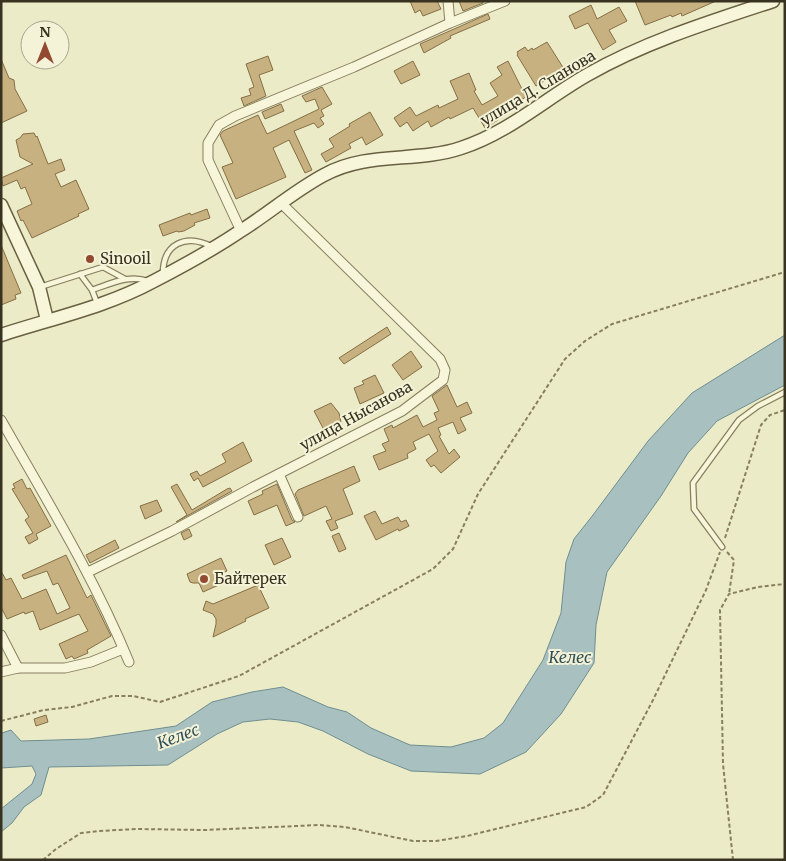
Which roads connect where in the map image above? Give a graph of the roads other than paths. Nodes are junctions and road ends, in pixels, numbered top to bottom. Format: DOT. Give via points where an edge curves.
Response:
graph roads {
  1 [pos="448,1"];
  2 [pos="505,1"];
  3 [pos="773,1"];
  4 [pos="756,4"];
  5 [pos="450,23"];
  6 [pos="280,202"];
  7 [pos="1,205"];
  8 [pos="241,231"];
  9 [pos="215,248"];
  10 [pos="80,274"];
  11 [pos="125,278"];
  12 [pos="157,280"];
  13 [pos="39,287"];
  14 [pos="92,290"];
  15 [pos="98,306"];
  16 [pos="47,320"];
  17 [pos="1,335"];
  18 [pos="785,392"];
  19 [pos="1,420"];
  20 [pos="279,474"];
  21 [pos="298,517"];
  22 [pos="722,547"];
  23 [pos="88,572"];
  24 [pos="1,635"];
  25 [pos="124,649"];
  26 [pos="128,662"];
  27 [pos="18,668"];
  28 [pos="1,672"];
  1 -- 5 [label="street"];
  2 -- 5 [label="street"];
  3 -- 4 [label="main road, улица Д. Спанова"];
  4 -- 6 [label="main road, улица Д. Спанова" via="623,57 587,75 493,135 461,148 425,157 374,159 348,164"];
  5 -- 8 [label="street" via="219,125 208,143 208,160"];
  6 -- 8 [label="main road, улица Д. Спанова"];
  6 -- 20 [label="street, улица Нысанова" via="440,359 445,375 439,384 402,411"];
  7 -- 13 [label="main road"];
  8 -- 9 [label="main road, улица Д. Спанова"];
  9 -- 12 [label="main road, улица Д. Спанова"];
  9 -- 12 [label="lane" via="200,241 178,244 165,255"];
  10 -- 11 [label="lane" via="103,267"];
  10 -- 13 [label="lane"];
  10 -- 14 [label="lane"];
  11 -- 12 [label="lane"];
  11 -- 14 [label="lane"];
  12 -- 15 [label="main road, улица Д. Спанова"];
  13 -- 16 [label="main road"];
  14 -- 15 [label="lane"];
  15 -- 16 [label="main road, улица Д. Спанова"];
  16 -- 17 [label="main road, улица Д. Спанова"];
  18 -- 22 [label="lane" via="740,420 693,483 694,509"];
  19 -- 23 [label="street"];
  20 -- 21 [label="street"];
  20 -- 23 [label="street, улица Нысанова"];
  23 -- 25 [label="street"];
  24 -- 27 [label="street"];
  25 -- 26 [label="street"];
  25 -- 27 [label="street" via="64,668"];
  27 -- 28 [label="street"];
}
